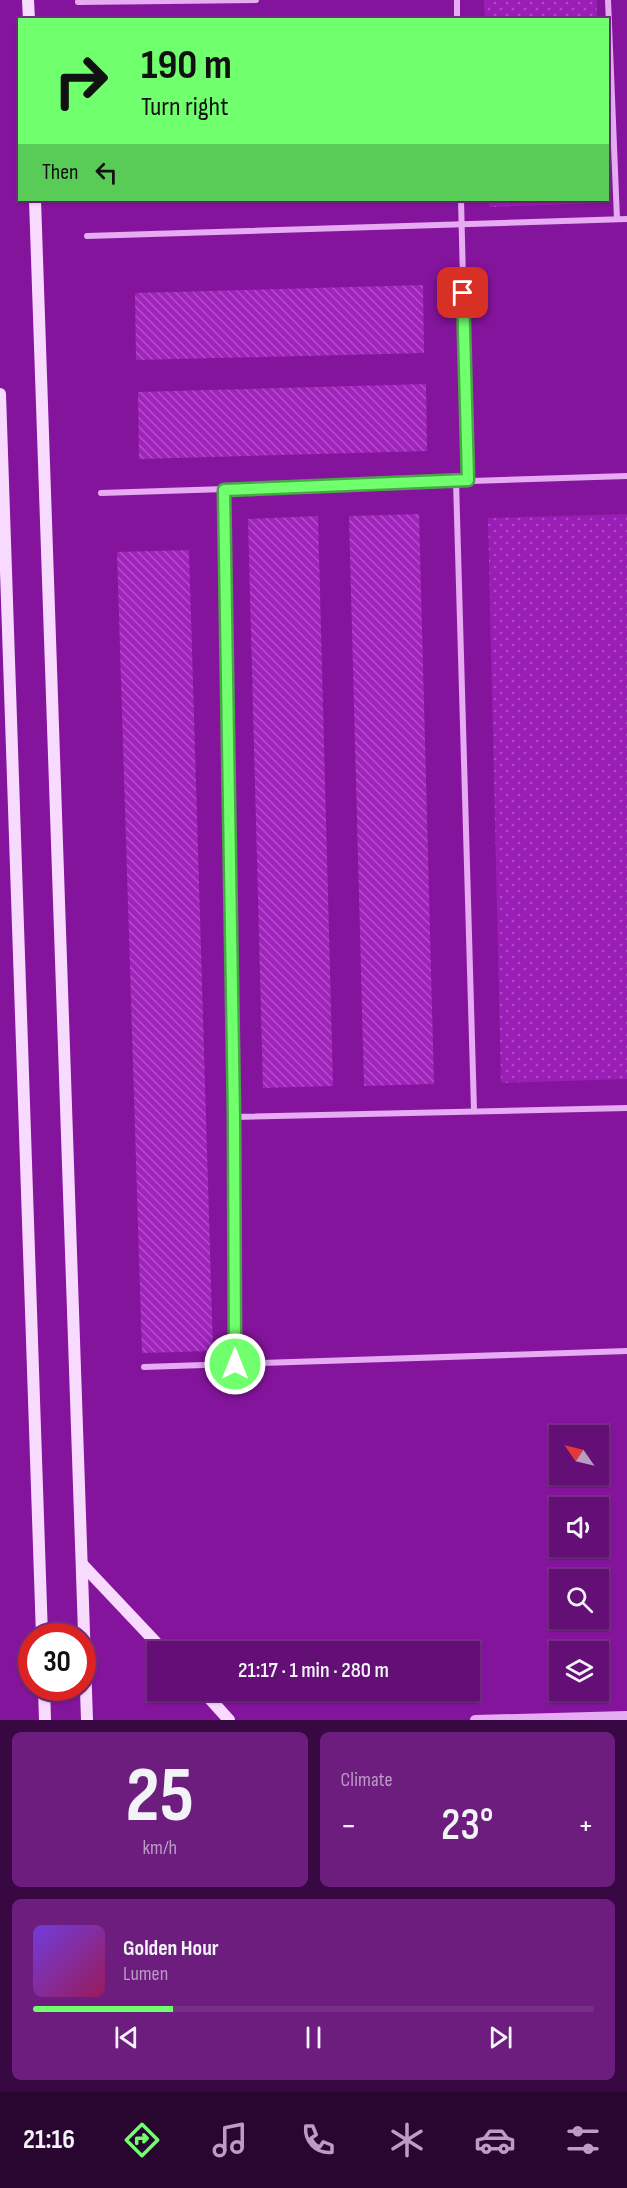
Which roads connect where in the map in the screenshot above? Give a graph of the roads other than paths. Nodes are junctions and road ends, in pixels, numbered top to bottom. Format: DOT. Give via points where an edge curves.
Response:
graph roads {
  1 [pos="28,0"];
  2 [pos="256,0"];
  3 [pos="457,0"];
  4 [pos="608,0"];
  5 [pos="201,1"];
  6 [pos="78,3"];
  7 [pos="29,18"];
  8 [pos="457,18"];
  9 [pos="609,18"];
  10 [pos="609,27"];
  11 [pos="35,201"];
  12 [pos="461,201"];
  13 [pos="616,219"];
  14 [pos="627,219"];
  15 [pos="461,223"];
  16 [pos="87,236"];
  17 [pos="0,394"];
  18 [pos="627,476"];
  19 [pos="468,480"];
  20 [pos="456,481"];
  21 [pos="224,490"];
  22 [pos="101,493"];
  23 [pos="627,1108"];
  24 [pos="474,1110"];
  25 [pos="234,1117"];
  26 [pos="627,1351"];
  27 [pos="235,1364"];
  28 [pos="144,1367"];
  29 [pos="82,1564"];
  30 [pos="42,1623"];
  31 [pos="155,1641"];
  32 [pos="44,1701"];
  33 [pos="212,1701"];
  34 [pos="627,1716"];
  35 [pos="45,1720"];
  36 [pos="87,1720"];
  37 [pos="230,1720"];
  38 [pos="475,1720"];
  1 -- 7 [label="main road"];
  2 -- 5 [label="street"];
  3 -- 8 [label="street"];
  4 -- 9 [label="street"];
  5 -- 6 [label="street"];
  10 -- 13 [label="street"];
  11 -- 29 [label="main road"];
  12 -- 15 [label="street"];
  13 -- 14 [label="street"];
  13 -- 15 [label="street"];
  15 -- 16 [label="street"];
  15 -- 19 [label="street"];
  17 -- 30 [label="main road"];
  18 -- 19 [label="street"];
  19 -- 20 [label="street"];
  20 -- 21 [label="street"];
  20 -- 24 [label="street"];
  21 -- 22 [label="street"];
  21 -- 25 [label="street"];
  23 -- 24 [label="street"];
  24 -- 25 [label="street"];
  25 -- 27 [label="street"];
  26 -- 27 [label="street"];
  27 -- 28 [label="street"];
  29 -- 31 [label="main road"];
  29 -- 36 [label="main road"];
  32 -- 35 [label="main road"];
  33 -- 37 [label="main road"];
  34 -- 38 [label="street"];
}
